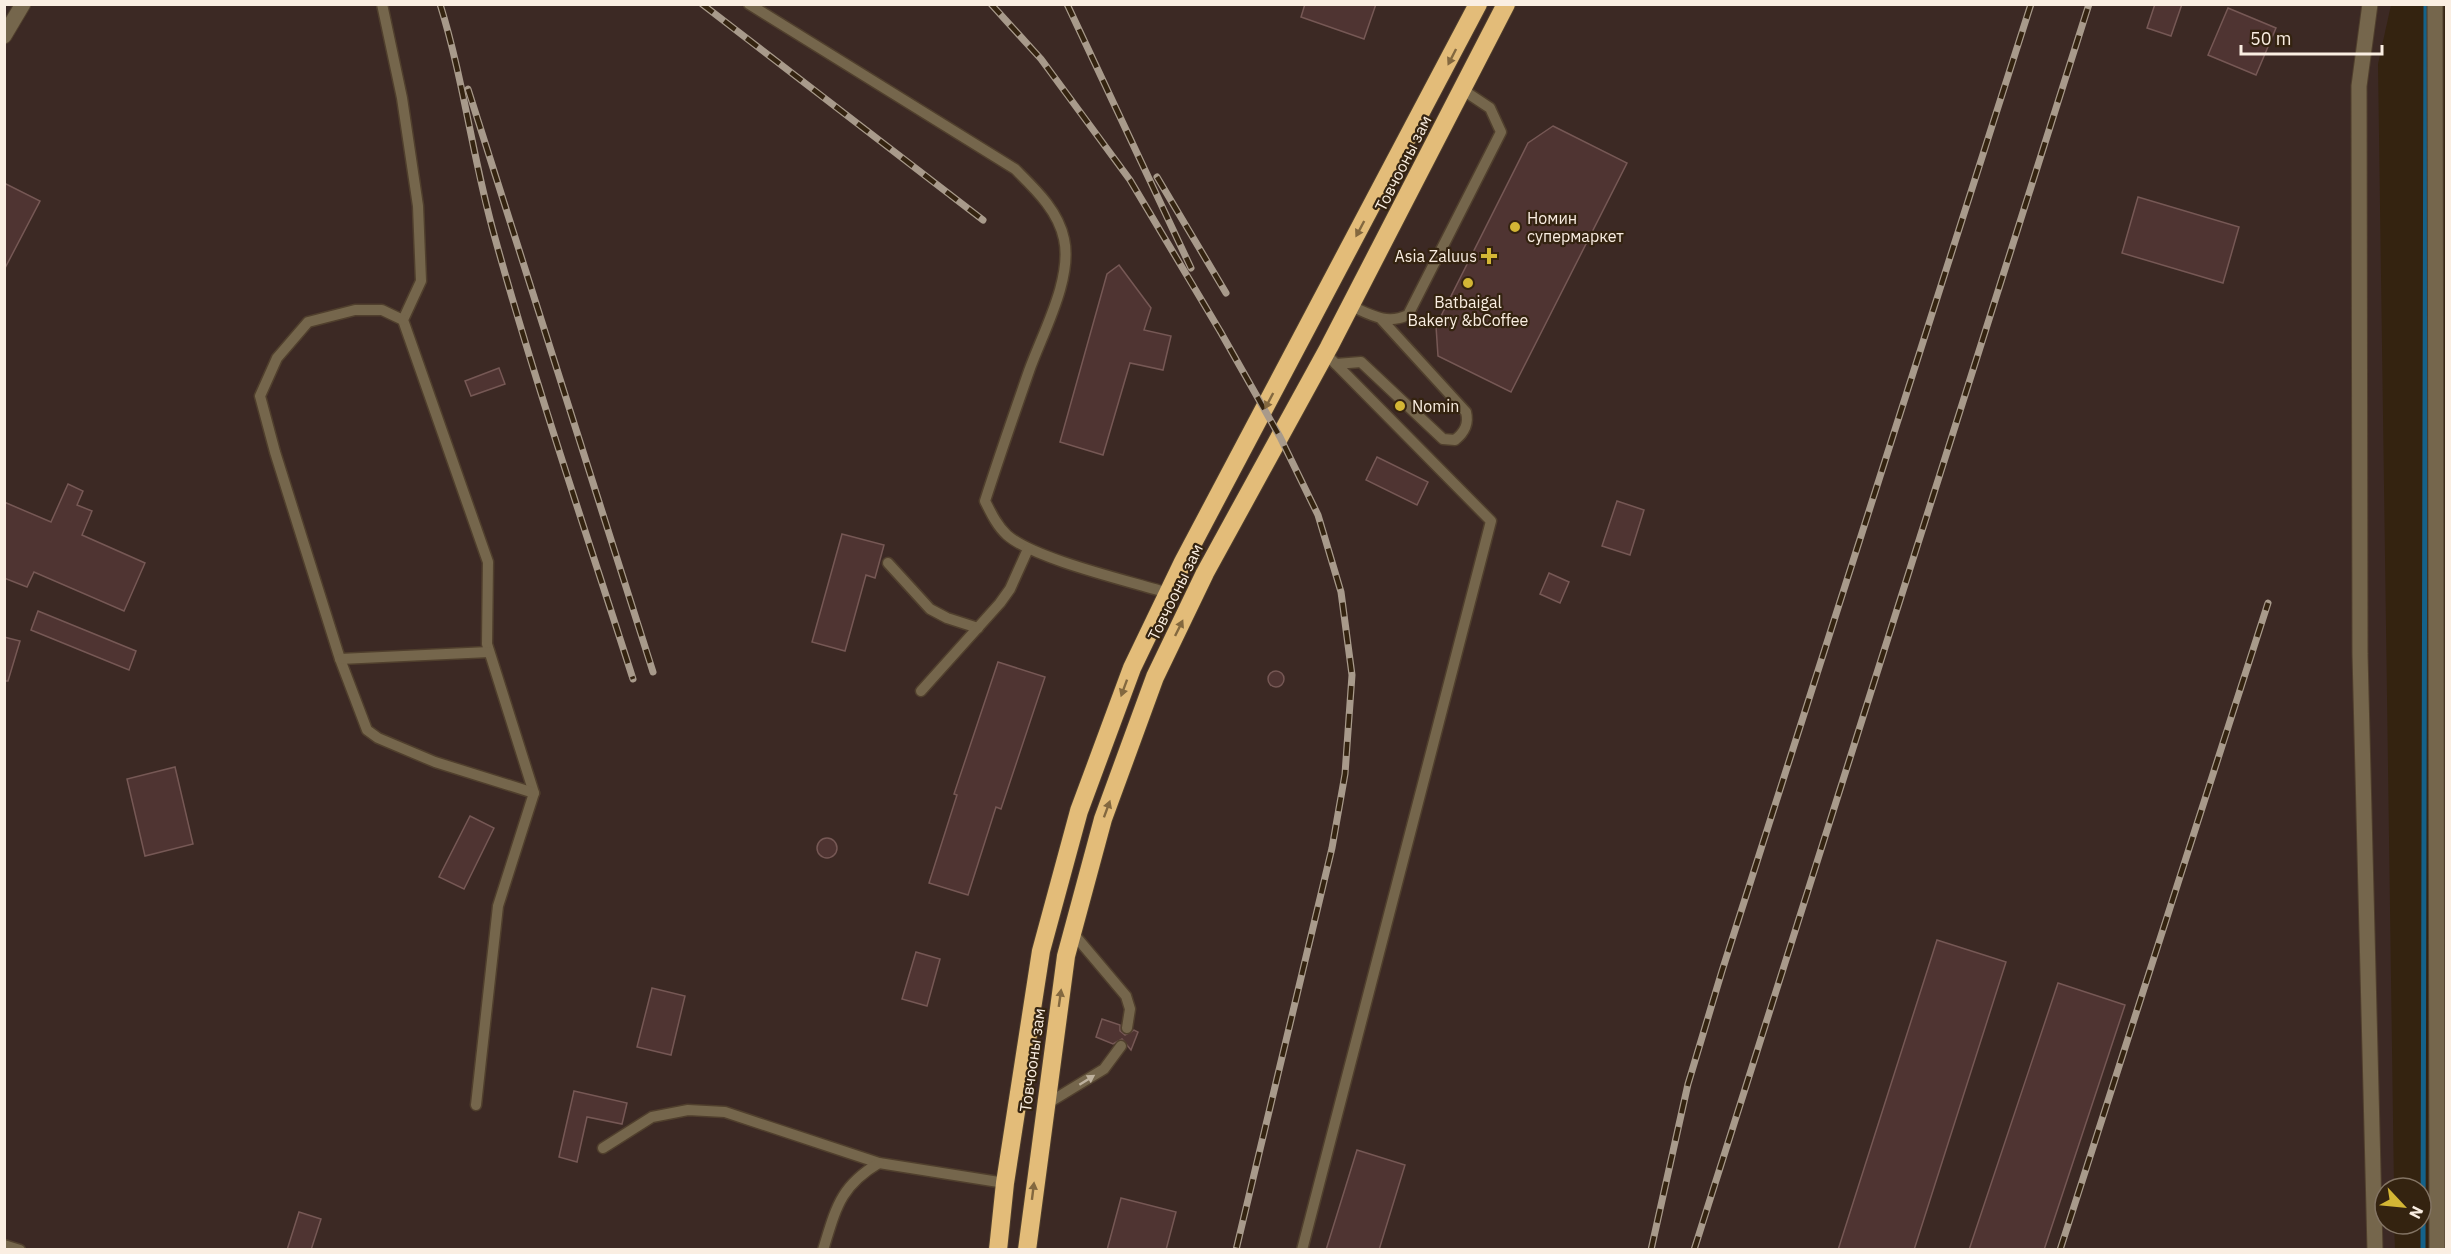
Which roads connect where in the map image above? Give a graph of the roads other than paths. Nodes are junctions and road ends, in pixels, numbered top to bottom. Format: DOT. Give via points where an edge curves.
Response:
graph roads {
  1 [pos="23,4"];
  2 [pos="382,4"];
  3 [pos="749,4"];
  4 [pos="1478,4"];
  5 [pos="1506,4"];
  6 [pos="2370,4"];
  7 [pos="2434,4"];
  8 [pos="4,36"];
  9 [pos="1463,90"];
  10 [pos="1351,306"];
  11 [pos="403,320"];
  12 [pos="1382,320"];
  13 [pos="1331,359"];
  14 [pos="1028,549"];
  15 [pos="888,563"];
  16 [pos="1168,593"];
  17 [pos="978,628"];
  18 [pos="489,652"];
  19 [pos="340,659"];
  20 [pos="921,692"];
  21 [pos="534,793"];
  22 [pos="1072,932"];
  23 [pos="1126,1028"];
  24 [pos="1121,1046"];
  25 [pos="476,1105"];
  26 [pos="1045,1105"];
  27 [pos="2442,1141"];
  28 [pos="603,1148"];
  29 [pos="879,1163"];
  30 [pos="1005,1183"];
  31 [pos="4,1245"];
  32 [pos="20,1250"];
  33 [pos="823,1250"];
  34 [pos="998,1250"];
  35 [pos="1027,1250"];
  36 [pos="1302,1250"];
  37 [pos="2375,1250"];
  38 [pos="2437,1250"];
  1 -- 8 [label="street"];
  2 -- 11 [label="lane" via="402,98 418,206 421,281"];
  3 -- 14 [label="lane" via="1015,169 1053,213 1064,239 1065,261 1057,300 985,501 1007,535"];
  4 -- 16 [label="highway, Товчооны зам, one-way"];
  5 -- 9 [label="highway, Товчооны зам"];
  6 -- 37 [label="street" via="2359,86 2360,654"];
  7 -- 27 [label="street"];
  9 -- 10 [label="highway, Товчооны зам"];
  9 -- 12 [label="lane" via="1490,108 1501,132 1408,315 1396,321"];
  10 -- 12 [label="lane"];
  10 -- 13 [label="highway, Товчооны зам"];
  11 -- 18 [label="lane" via="488,562"];
  11 -- 19 [label="lane" via="382,310 355,310 308,322 277,357 260,396"];
  12 -- 13 [label="lane" via="1466,412 1468,421 1455,440 1443,439 1361,362"];
  22 -- 13 [label="highway, Товчооны зам, one-way" via="1103,819 1155,677 1205,573"];
  13 -- 36 [label="lane" via="1491,521"];
  14 -- 16 [label="lane"];
  14 -- 17 [label="lane" via="1010,589"];
  15 -- 17 [label="lane" via="930,609"];
  16 -- 30 [label="highway, Товчооны зам, one-way" via="1132,668 1076,822 1041,951"];
  17 -- 20 [label="lane"];
  18 -- 19 [label="lane"];
  18 -- 21 [label="lane"];
  19 -- 21 [label="lane" via="361,720 378,738 435,762"];
  21 -- 25 [label="lane" via="498,906"];
  22 -- 23 [label="lane" via="1126,996 1130,1009"];
  26 -- 22 [label="highway, Товчооны зам, one-way"];
  26 -- 24 [label="lane, one-way" via="1104,1069"];
  35 -- 26 [label="highway, Товчооны зам, one-way"];
  27 -- 38 [label="street"];
  28 -- 29 [label="lane" via="652,1117 688,1110 725,1112"];
  29 -- 30 [label="lane"];
  29 -- 33 [label="lane" via="859,1175 845,1191"];
  30 -- 34 [label="highway, Товчооны зам"];
  31 -- 32 [label="lane"];
}
